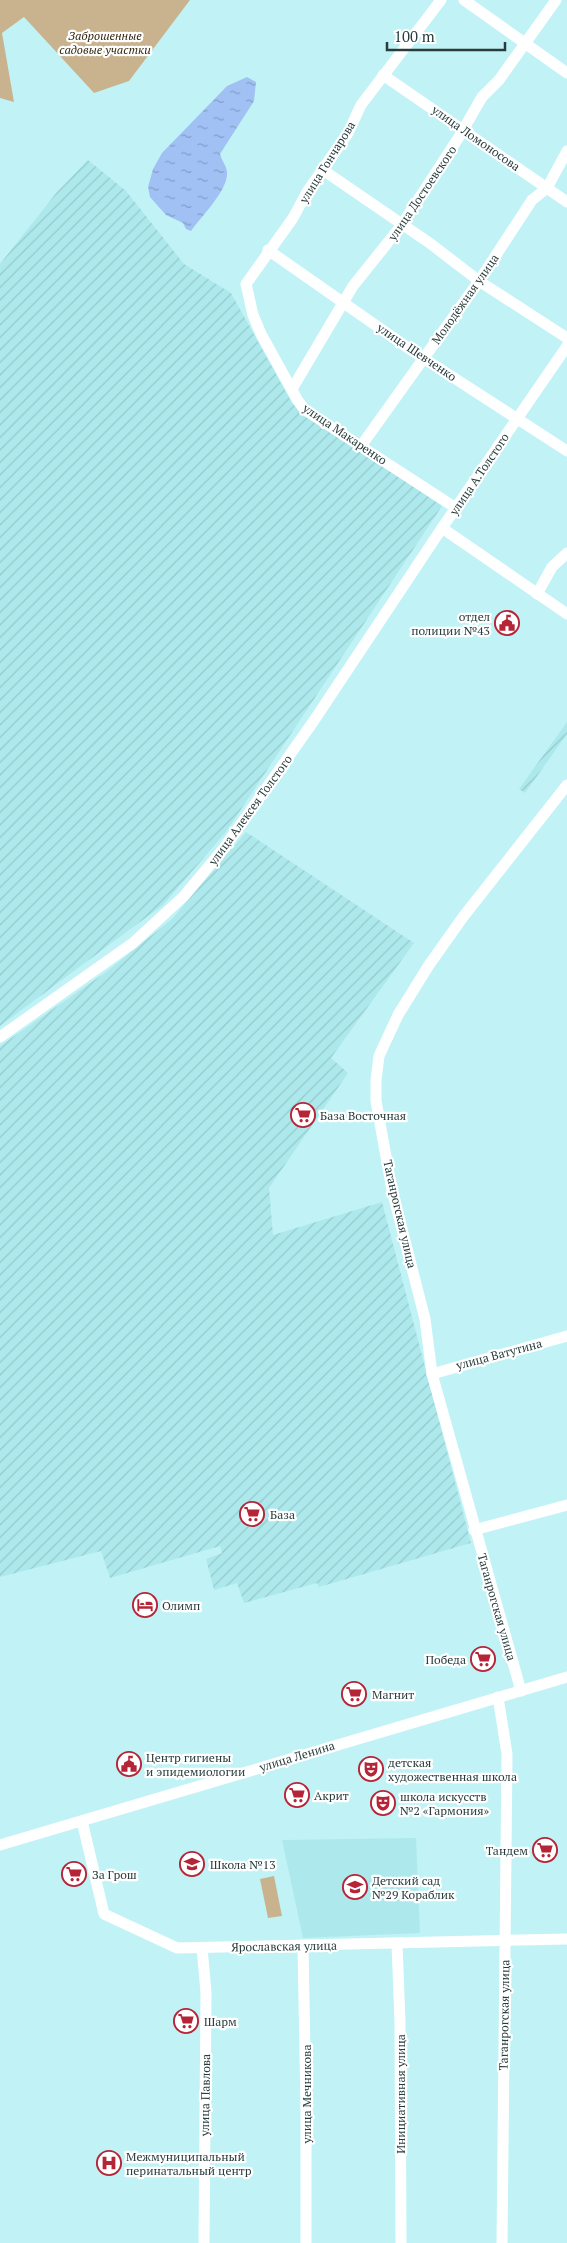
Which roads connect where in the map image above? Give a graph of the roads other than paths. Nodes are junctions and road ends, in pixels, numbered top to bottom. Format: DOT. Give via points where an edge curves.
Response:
graph roads {
  1 [pos="441,0"];
  2 [pos="464,0"];
  3 [pos="556,0"];
  4 [pos="526,44"];
  5 [pos="567,73"];
  6 [pos="383,75"];
  7 [pos="463,128"];
  8 [pos="567,151"];
  9 [pos="323,170"];
  10 [pos="546,188"];
  11 [pos="567,202"];
  12 [pos="401,226"];
  13 [pos="268,250"];
  14 [pos="479,281"];
  15 [pos="343,302"];
  16 [pos="261,334"];
  17 [pos="567,338"];
  18 [pos="567,346"];
  19 [pos="424,358"];
  20 [pos="292,389"];
  21 [pos="516,419"];
  22 [pos="361,446"];
  23 [pos="567,451"];
  24 [pos="456,508"];
  25 [pos="442,528"];
  26 [pos="567,553"];
  27 [pos="537,594"];
  28 [pos="567,614"];
  29 [pos="567,785"];
  30 [pos="0,1037"];
  31 [pos="567,1336"];
  32 [pos="432,1374"];
  33 [pos="567,1505"];
  34 [pos="474,1530"];
  35 [pos="567,1677"];
  36 [pos="521,1691"];
  37 [pos="498,1697"];
  38 [pos="82,1821"];
  39 [pos="0,1845"];
  40 [pos="567,1939"];
  41 [pos="504,1940"];
  42 [pos="397,1944"];
  43 [pos="303,1946"];
  44 [pos="202,1948"];
  45 [pos="204,2243"];
  46 [pos="306,2243"];
  47 [pos="401,2243"];
  48 [pos="502,2243"];
  1 -- 6 [label="street, улица Гончарова"];
  2 -- 4 [label="street"];
  3 -- 4 [label="street, улица Достоевского"];
  4 -- 5 [label="street"];
  4 -- 7 [label="street, улица Достоевского" via="482,97"];
  6 -- 7 [label="street, улица Ломоносова"];
  6 -- 9 [label="street, улица Гончарова" via="361,105 348,133"];
  7 -- 10 [label="street, улица Ломоносова"];
  7 -- 12 [label="street, улица Достоевского"];
  8 -- 10 [label="street, Молодёжная улица"];
  9 -- 12 [label="street"];
  9 -- 13 [label="street, улица Гончарова"];
  10 -- 11 [label="street, улица Ломоносова"];
  10 -- 14 [label="street, Молодёжная улица" via="532,200"];
  12 -- 14 [label="street" via="431,244"];
  12 -- 15 [label="street, улица Достоевского"];
  13 -- 15 [label="street, улица Шевченко"];
  13 -- 16 [label="street, улица Гончарова" via="246,284 252,315"];
  14 -- 17 [label="street"];
  14 -- 19 [label="street, Молодёжная улица"];
  15 -- 19 [label="street, улица Шевченко"];
  15 -- 20 [label="street, улица Достоевского"];
  16 -- 20 [label="street, улица Макаренко"];
  18 -- 21 [label="street"];
  19 -- 21 [label="street, улица Шевченко"];
  19 -- 22 [label="street, Молодёжная улица"];
  20 -- 22 [label="street, улица Макаренко" via="305,410"];
  21 -- 23 [label="street, улица Шевченко"];
  21 -- 24 [label="street, улица А.Толстого"];
  22 -- 24 [label="street, улица Макаренко"];
  24 -- 25 [label="street, улица А.Толстого"];
  25 -- 27 [label="street"];
  25 -- 30 [label="street, улица Алексея Толстого" via="270,784 192,886 133,943"];
  26 -- 27 [label="street" via="552,567"];
  27 -- 28 [label="street"];
  29 -- 32 [label="street, Таганрогская улица" via="463,917 398,1015 379,1056 376,1101 392,1190 425,1318"];
  31 -- 32 [label="street, улица Ватутина"];
  32 -- 34 [label="street, Таганрогская улица"];
  33 -- 34 [label="street"];
  34 -- 36 [label="street, Таганрогская улица"];
  35 -- 36 [label="street, улица Ленина"];
  36 -- 37 [label="street, улица Ленина"];
  37 -- 38 [label="street, улица Ленина"];
  37 -- 41 [label="street, Таганрогская улица" via="507,1754"];
  38 -- 39 [label="street, улица Ленина"];
  38 -- 44 [label="street, Ярославская улица" via="104,1914 177,1948"];
  40 -- 41 [label="street, Ярославская улица"];
  41 -- 42 [label="street, Ярославская улица"];
  41 -- 48 [label="street, Таганрогская улица"];
  42 -- 43 [label="street, Ярославская улица"];
  42 -- 47 [label="street, Инициативная улица"];
  43 -- 44 [label="street, Ярославская улица"];
  43 -- 46 [label="street, улица Мечникова"];
  44 -- 45 [label="street, улица Павлова" via="206,1992"];
}
